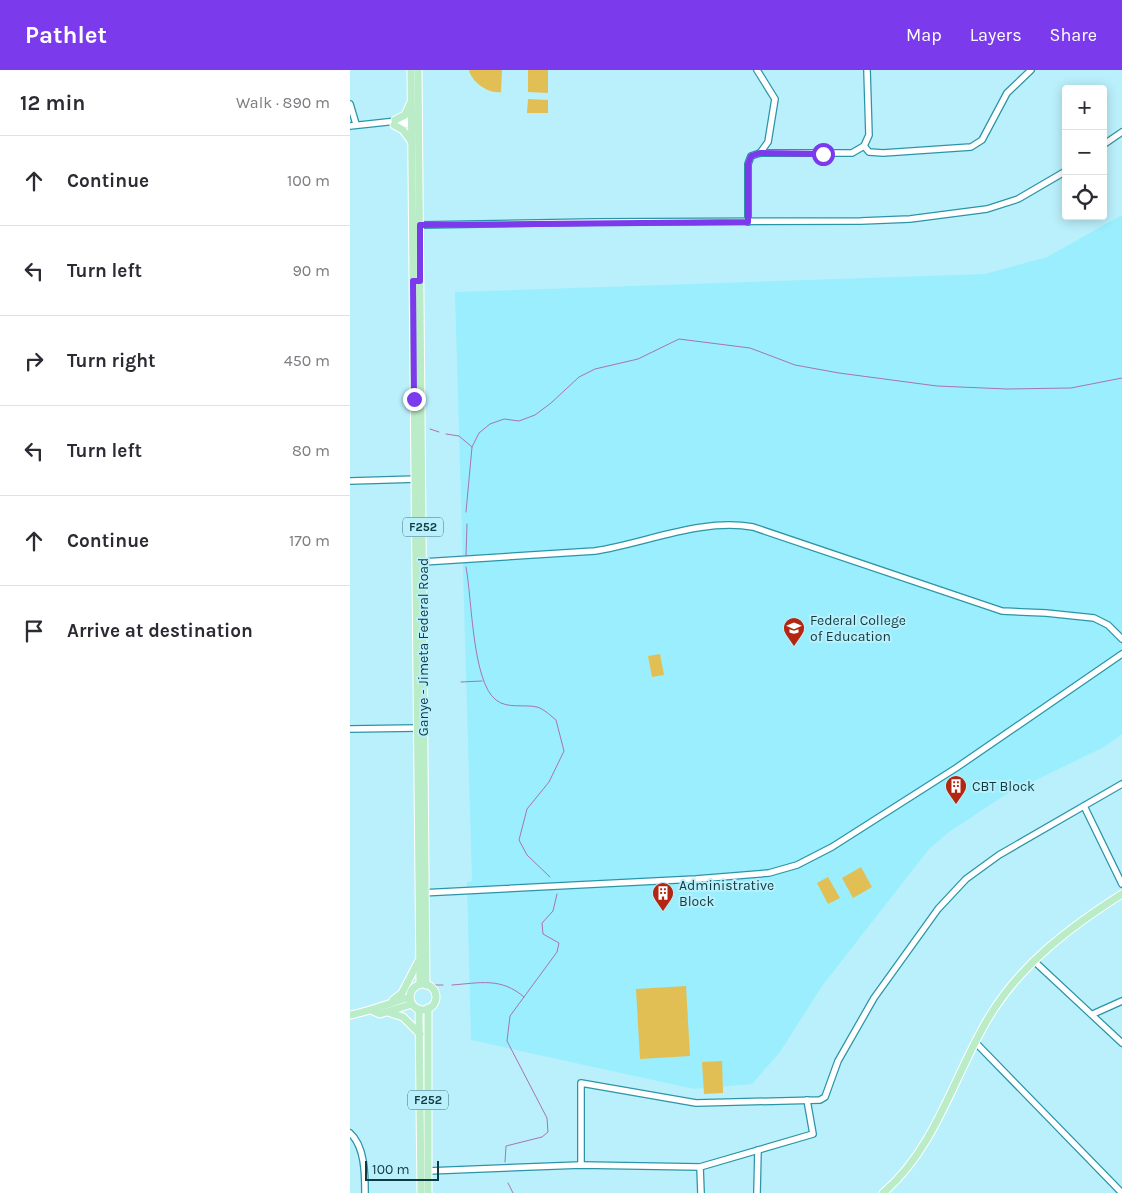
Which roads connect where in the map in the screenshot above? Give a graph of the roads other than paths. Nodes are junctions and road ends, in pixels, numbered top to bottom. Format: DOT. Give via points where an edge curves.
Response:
graph roads {
  1 [pos="411,70"];
  2 [pos="418,70"];
  3 [pos="757,70"];
  4 [pos="867,70"];
  5 [pos="1031,70"];
  6 [pos="411,96"];
  7 [pos="350,104"];
  8 [pos="415,122"];
  9 [pos="394,123"];
  10 [pos="353,125"];
  11 [pos="1122,132"];
  12 [pos="412,142"];
  13 [pos="1107,142"];
  14 [pos="864,146"];
  15 [pos="760,153"];
  16 [pos="1062,172"];
  17 [pos="748,222"];
  18 [pos="420,225"];
  19 [pos="417,281"];
  20 [pos="418,479"];
  21 [pos="350,481"];
  22 [pos="423,562"];
  23 [pos="1122,639"];
  24 [pos="1122,654"];
  25 [pos="350,728"];
  26 [pos="417,728"];
  27 [pos="1122,784"];
  28 [pos="1084,806"];
  29 [pos="1122,884"];
  30 [pos="422,893"];
  31 [pos="1122,894"];
  32 [pos="419,959"];
  33 [pos="1034,961"];
  34 [pos="423,985"];
  35 [pos="411,1000"];
  36 [pos="1122,1001"];
  37 [pos="390,1003"];
  38 [pos="428,1008"];
  39 [pos="419,1009"];
  40 [pos="373,1011"];
  41 [pos="388,1011"];
  42 [pos="1093,1014"];
  43 [pos="350,1015"];
  44 [pos="420,1034"];
  45 [pos="975,1042"];
  46 [pos="1122,1043"];
  47 [pos="807,1100"];
  48 [pos="350,1133"];
  49 [pos="758,1150"];
  50 [pos="581,1165"];
  51 [pos="700,1167"];
  52 [pos="428,1171"];
  53 [pos="1122,1192"];
  54 [pos="365,1193"];
  55 [pos="421,1193"];
  56 [pos="428,1193"];
  57 [pos="701,1193"];
  58 [pos="758,1193"];
  59 [pos="883,1193"];
  1 -- 6 [label="main road, Ganye - Jimeta Federal Road / F252"];
  2 -- 8 [label="main road, Ganye - Jimeta Federal Road / F252"];
  3 -- 15 [label="street" via="775,98 768,142"];
  4 -- 14 [label="street" via="869,135"];
  5 -- 14 [label="street" via="1007,92 982,140 970,147 883,153 869,152"];
  6 -- 8 [label="main road, Ganye - Jimeta Federal Road / F252"];
  6 -- 9 [label="main road" via="407,112"];
  7 -- 10 [label="street"];
  8 -- 9 [label="street"];
  8 -- 12 [label="main road, Ganye - Jimeta Federal Road / F252"];
  8 -- 18 [label="main road, Ganye - Jimeta Federal Road / F252"];
  9 -- 10 [label="street"];
  9 -- 12 [label="main road" via="407,133"];
  11 -- 13 [label="street"];
  12 -- 19 [label="main road, Ganye - Jimeta Federal Road / F252"];
  14 -- 15 [label="street" via="852,153"];
  15 -- 17 [label="street" via="751,156 748,164"];
  16 -- 17 [label="street" via="1018,199 956,214 861,221"];
  17 -- 18 [label="street"];
  18 -- 19 [label="main road, Ganye - Jimeta Federal Road / F252"];
  19 -- 20 [label="main road, Ganye - Jimeta Federal Road / F252"];
  20 -- 21 [label="street"];
  20 -- 22 [label="main road, Ganye - Jimeta Federal Road / F252"];
  20 -- 26 [label="main road, Ganye - Jimeta Federal Road / F252"];
  22 -- 23 [label="street" via="595,551 735,524 753,527 1002,611 1094,618 1108,625"];
  22 -- 30 [label="main road, Ganye - Jimeta Federal Road / F252"];
  24 -- 30 [label="street" via="956,768 832,847 797,865 769,873 704,878"];
  25 -- 26 [label="street"];
  26 -- 30 [label="main road, Ganye - Jimeta Federal Road / F252"];
  27 -- 28 [label="street"];
  28 -- 29 [label="street"];
  28 -- 47 [label="street" via="999,855 966,879 938,909 874,998 838,1061 824,1098"];
  30 -- 32 [label="main road, Ganye - Jimeta Federal Road / F252"];
  30 -- 34 [label="main road, Ganye - Jimeta Federal Road / F252"];
  31 -- 33 [label="main road" via="1078,923"];
  32 -- 34 [label="main road, Ganye - Jimeta Federal Road / F252"];
  32 -- 37 [label="main road" via="402,993"];
  33 -- 42 [label="street"];
  33 -- 45 [label="main road" via="1000,1000"];
  34 -- 35 [label="main road" via="412,990"];
  34 -- 38 [label="main road" via="433,990 435,995"];
  35 -- 37 [label="main road"];
  35 -- 39 [label="main road"];
  35 -- 41 [label="main road"];
  36 -- 42 [label="street"];
  37 -- 40 [label="main road"];
  38 -- 39 [label="main road"];
  38 -- 52 [label="main road, F252"];
  39 -- 44 [label="main road, F252"];
  40 -- 41 [label="main road" via="380,1014"];
  40 -- 43 [label="main road"];
  41 -- 44 [label="main road" via="403,1016"];
  42 -- 46 [label="street"];
  44 -- 55 [label="main road, F252"];
  45 -- 53 [label="street"];
  45 -- 59 [label="main road" via="923,1145"];
  47 -- 49 [label="street" via="813,1134"];
  47 -- 50 [label="street" via="696,1103 581,1083"];
  48 -- 54 [label="street" via="359,1147"];
  49 -- 51 [label="street"];
  49 -- 58 [label="street"];
  50 -- 51 [label="street"];
  50 -- 52 [label="street"];
  51 -- 57 [label="street"];
  52 -- 56 [label="main road, F252"];
}
